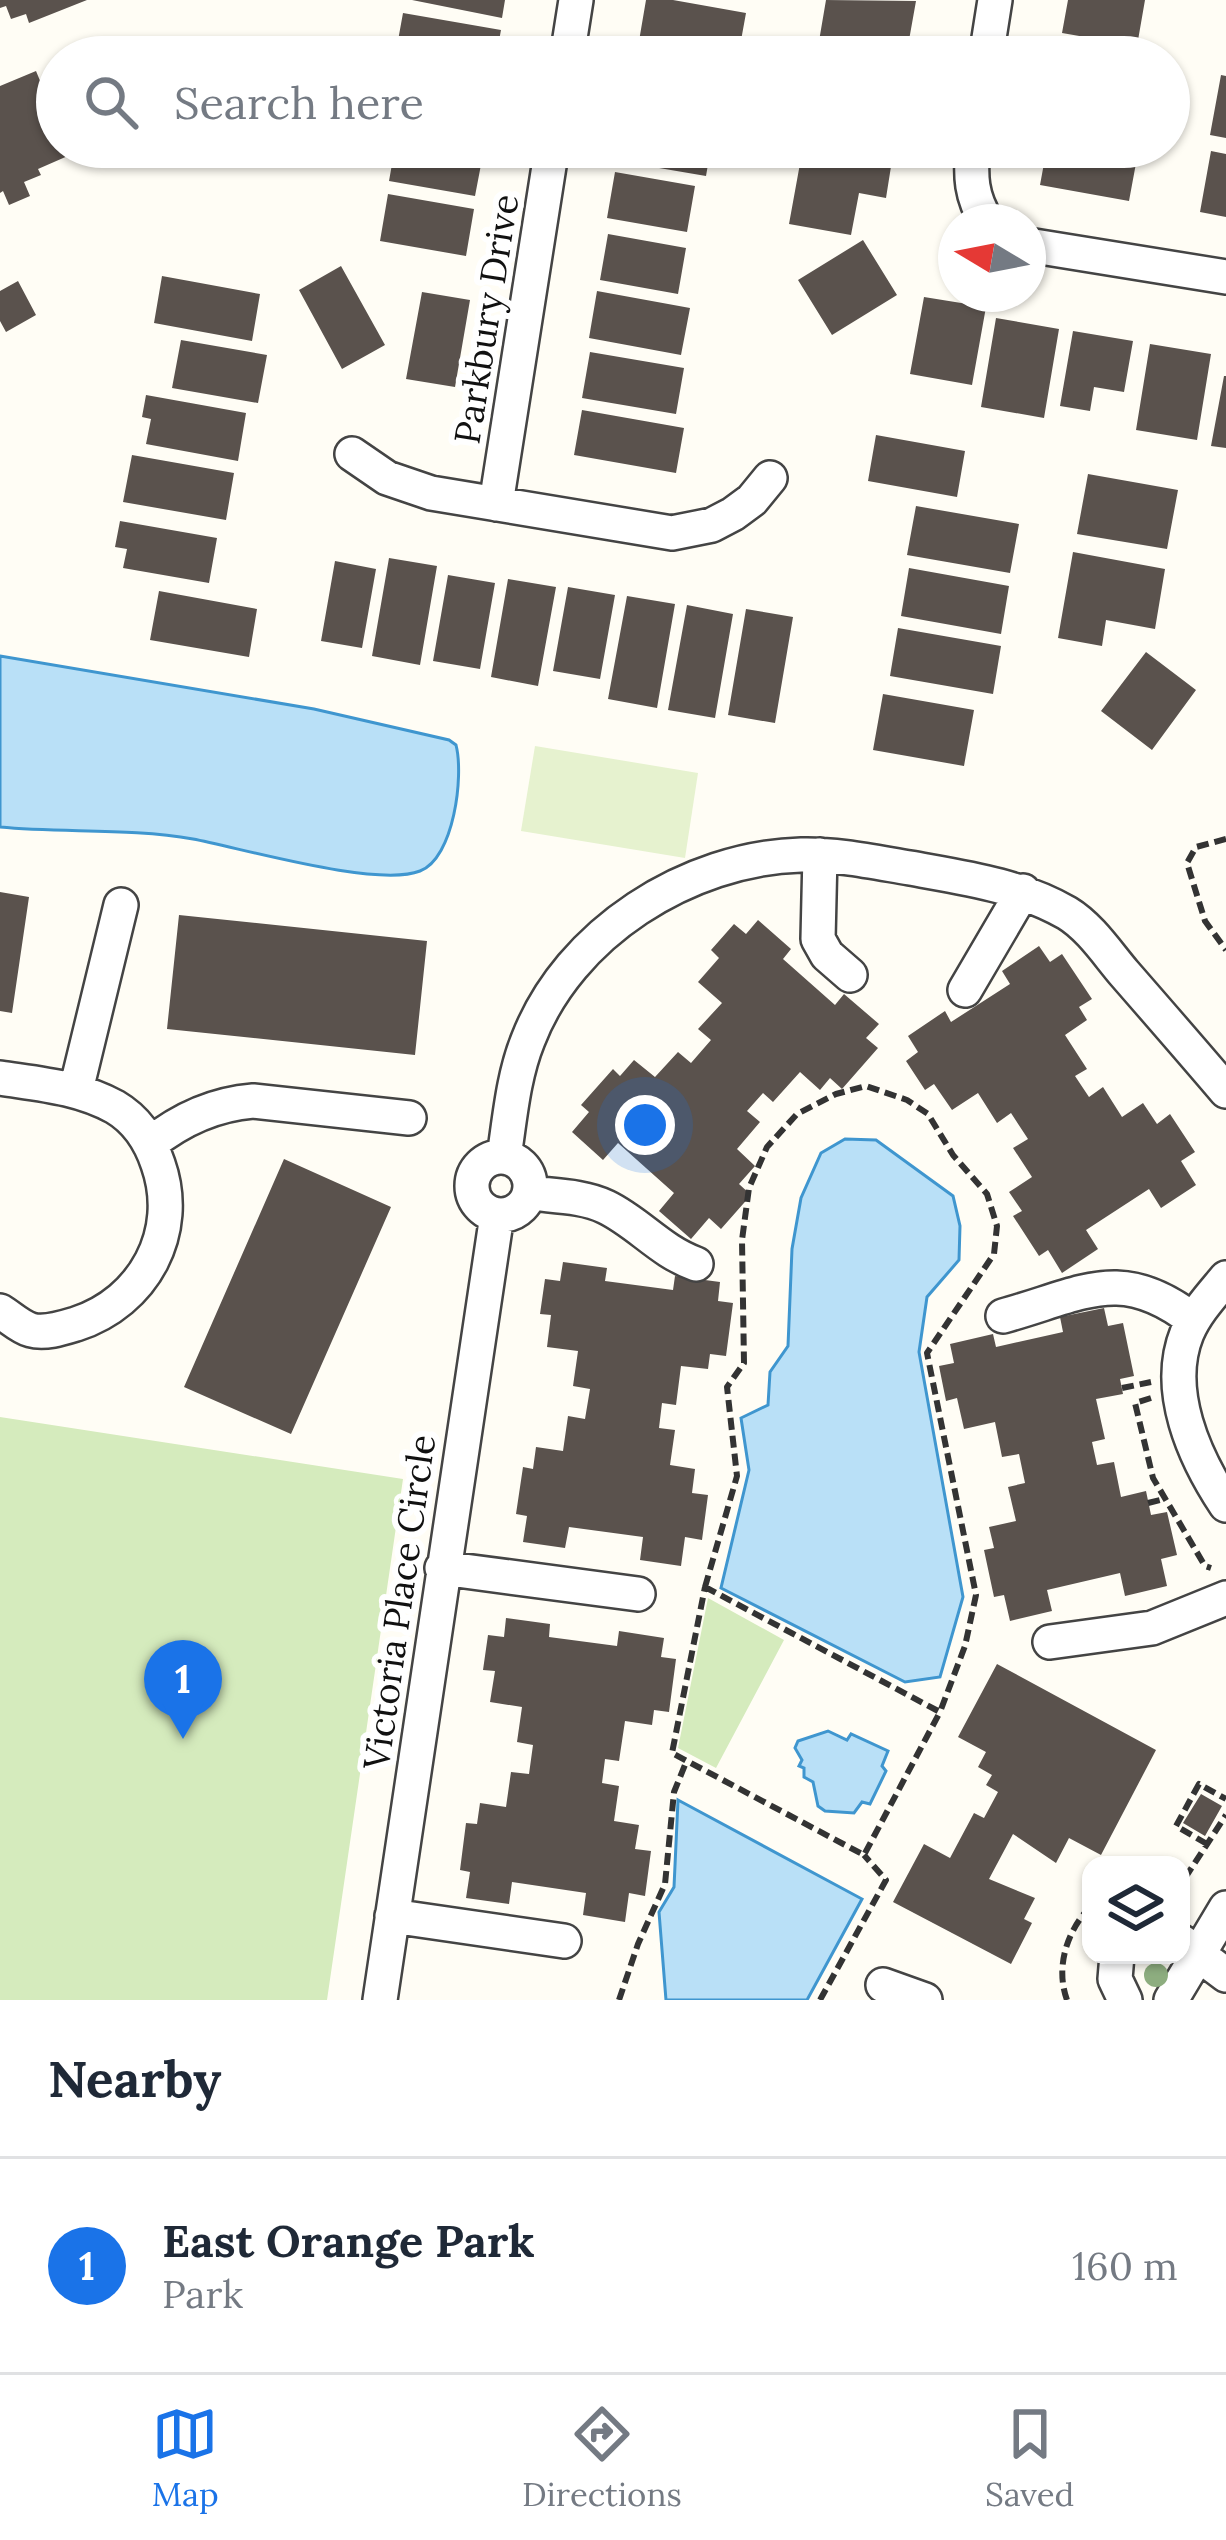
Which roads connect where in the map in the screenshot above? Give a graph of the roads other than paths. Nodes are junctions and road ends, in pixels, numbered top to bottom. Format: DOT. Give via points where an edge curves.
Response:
graph roads {
  1 [pos="575,0"];
  2 [pos="995,0"];
  3 [pos="570,36"];
  4 [pos="989,36"];
  5 [pos="550,168"];
  6 [pos="971,168"];
  7 [pos="976,204"];
  8 [pos="1046,248"];
  9 [pos="1226,277"];
  10 [pos="352,454"];
  11 [pos="770,478"];
  12 [pos="496,504"];
  13 [pos="820,855"];
  14 [pos="1024,891"];
  15 [pos="121,905"];
  16 [pos="850,975"];
  17 [pos="965,989"];
  18 [pos="0,1078"];
  19 [pos="76,1090"];
  20 [pos="1226,1090"];
  21 [pos="409,1118"];
  22 [pos="150,1144"];
  23 [pos="505,1157"];
  24 [pos="530,1192"];
  25 [pos="497,1215"];
  26 [pos="696,1264"];
  27 [pos="1226,1278"];
  28 [pos="0,1311"];
  29 [pos="1004,1316"];
  30 [pos="1193,1320"];
  31 [pos="1226,1504"];
  32 [pos="442,1568"];
  33 [pos="638,1594"];
  34 [pos="1226,1598"];
  35 [pos="1050,1642"];
  36 [pos="1226,1908"];
  37 [pos="392,1916"];
  38 [pos="564,1941"];
  39 [pos="1190,1947"];
  40 [pos="1116,1964"];
  41 [pos="1184,1964"];
  42 [pos="1226,1975"];
  43 [pos="883,1985"];
  44 [pos="380,2000"];
  45 [pos="925,2000"];
  46 [pos="1125,2000"];
  47 [pos="1171,2000"];
  1 -- 3 [label="street"];
  2 -- 4 [label="street"];
  5 -- 12 [label="street, Parkbury Drive"];
  6 -- 7 [label="street"];
  8 -- 9 [label="street"];
  10 -- 12 [label="street" via="409,487"];
  11 -- 12 [label="street" via="733,514 672,533"];
  13 -- 14 [label="street"];
  13 -- 16 [label="street" via="818,939"];
  13 -- 23 [label="street" via="702,874 641,908 584,955 549,996 526,1044"];
  14 -- 17 [label="street"];
  14 -- 20 [label="street" via="1082,925"];
  15 -- 19 [label="street"];
  18 -- 19 [label="street"];
  19 -- 22 [label="street" via="132,1120"];
  21 -- 22 [label="street" via="230,1103"];
  22 -- 28 [label="street" via="163,1178 165,1228 137,1284 71,1326 32,1330"];
  23 -- 24 [label="street" via="528,1173"];
  23 -- 25 [label="street" via="485,1162 473,1178 474,1198"];
  24 -- 25 [label="street" via="521,1208"];
  24 -- 26 [label="street" via="610,1209"];
  25 -- 32 [label="street, Victoria Place Circle"];
  27 -- 30 [label="street"];
  29 -- 30 [label="street" via="1121,1286 1157,1294"];
  30 -- 31 [label="street" via="1181,1356 1181,1396 1194,1445"];
  32 -- 33 [label="street"];
  32 -- 37 [label="street, Victoria Place Circle"];
  34 -- 35 [label="street" via="1152,1628"];
  36 -- 39 [label="street"];
  37 -- 38 [label="street"];
  37 -- 44 [label="street, Victoria Place Circle"];
  39 -- 42 [label="street"];
  40 -- 46 [label="street"];
  41 -- 47 [label="street"];
  43 -- 45 [label="street"];
}
